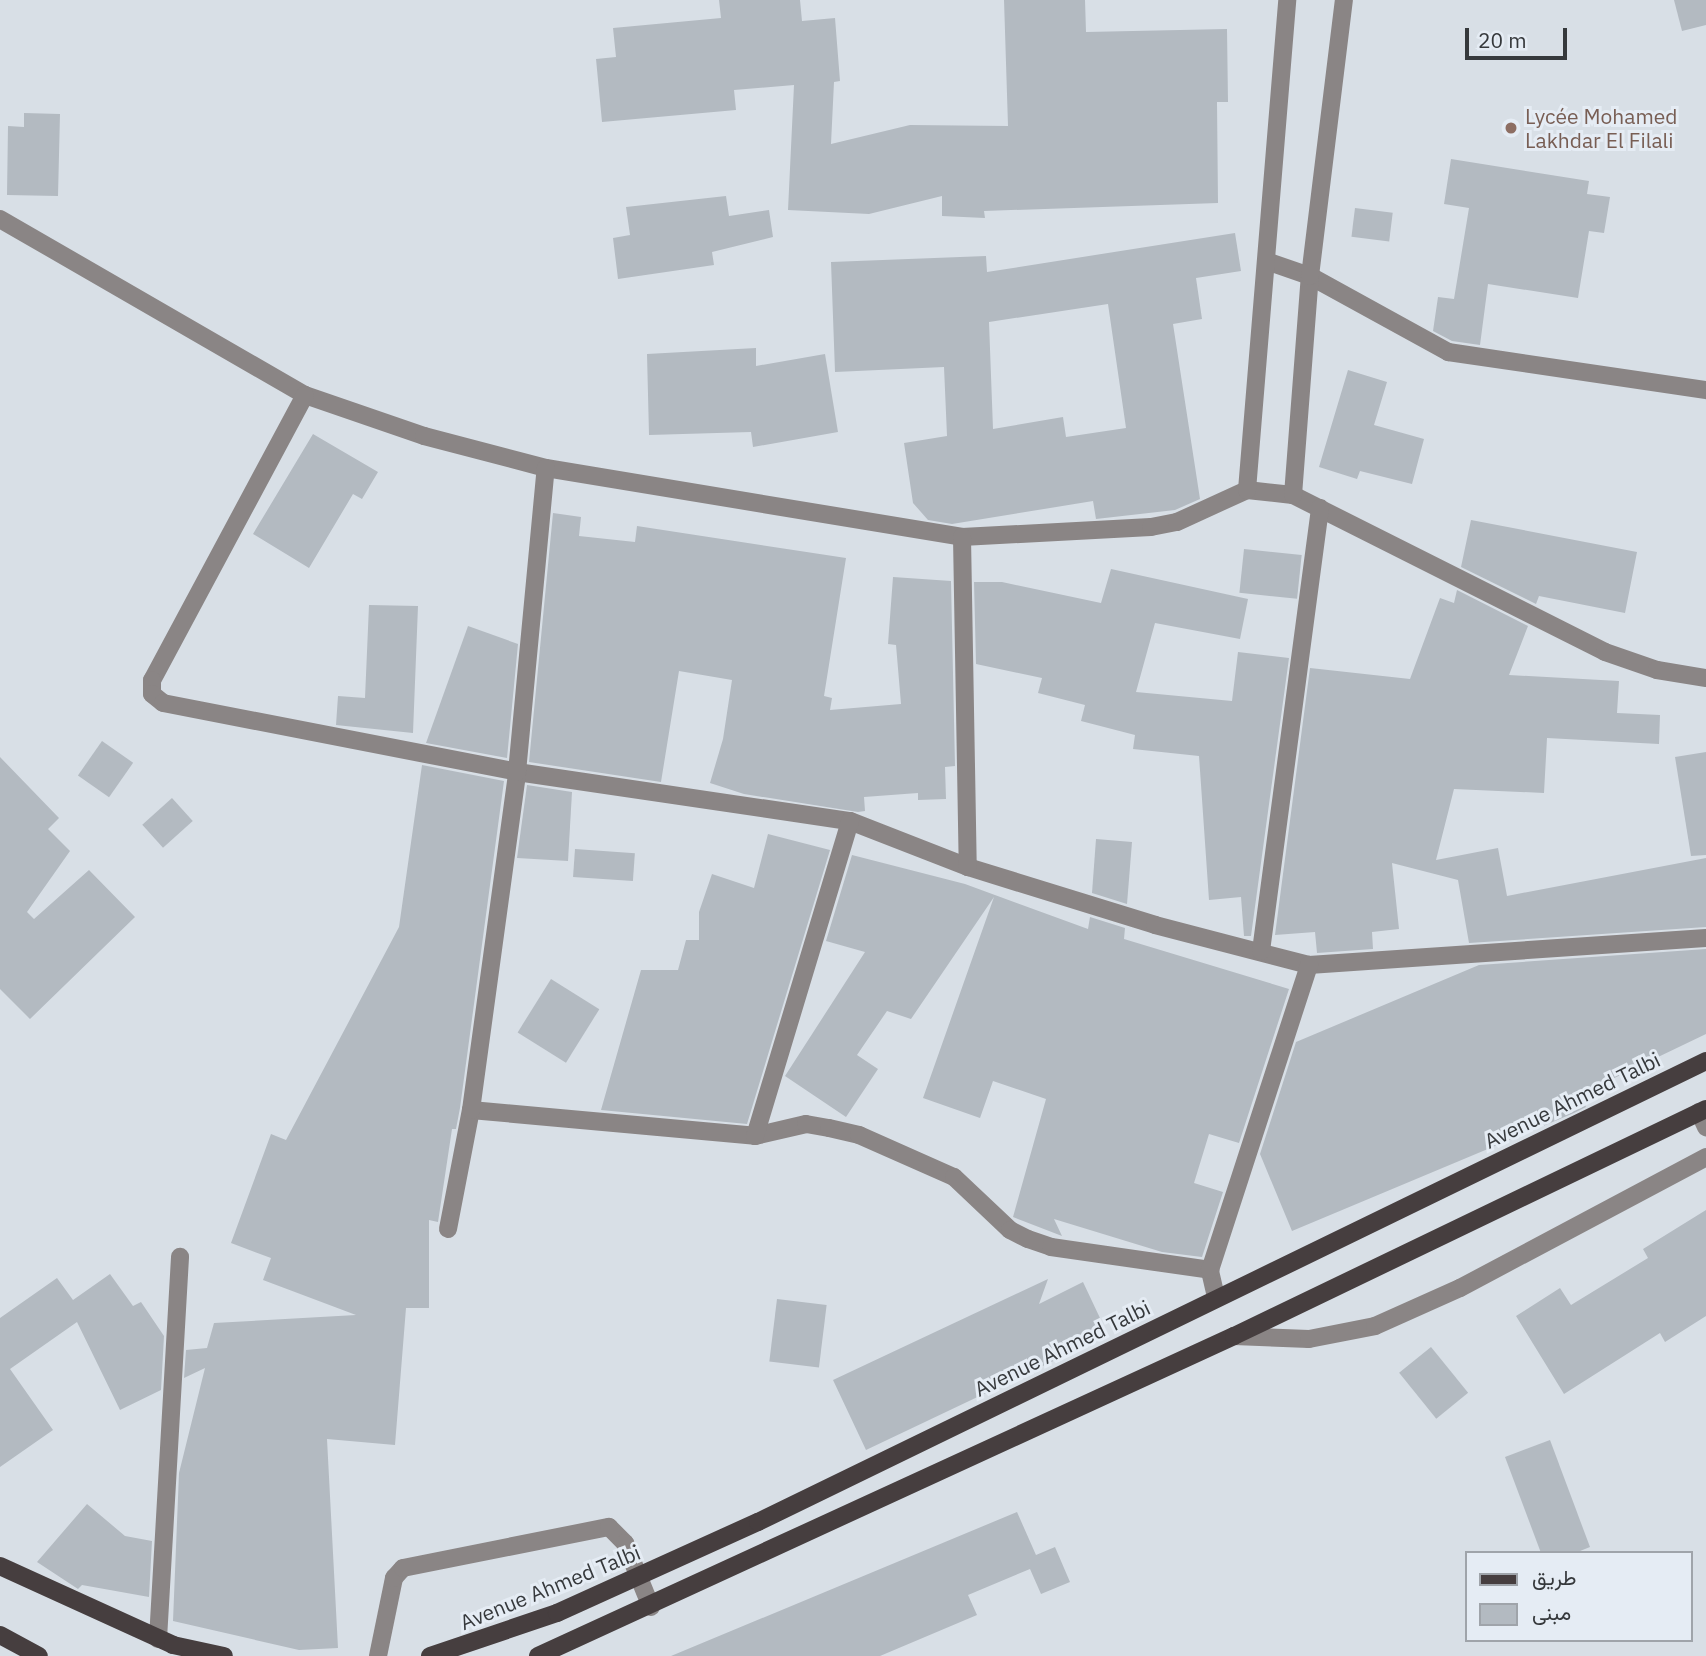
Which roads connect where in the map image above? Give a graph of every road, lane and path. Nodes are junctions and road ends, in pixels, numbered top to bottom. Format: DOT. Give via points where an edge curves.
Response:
graph roads {
  1 [pos="1287,0"];
  2 [pos="1344,0"];
  3 [pos="0,219"];
  4 [pos="1269,262"];
  5 [pos="1310,276"];
  6 [pos="1706,390"];
  7 [pos="305,395"];
  8 [pos="547,468"];
  9 [pos="1247,491"];
  10 [pos="1293,495"];
  11 [pos="1320,508"];
  12 [pos="962,537"];
  13 [pos="1706,678"];
  14 [pos="517,772"];
  15 [pos="850,821"];
  16 [pos="968,867"];
  17 [pos="1706,938"];
  18 [pos="1261,951"];
  19 [pos="1309,965"];
  20 [pos="1706,1061"];
  21 [pos="471,1110"];
  22 [pos="1704,1116"];
  23 [pos="755,1136"];
  24 [pos="1706,1157"];
  25 [pos="448,1229"];
  26 [pos="180,1257"];
  27 [pos="1210,1270"];
  28 [pos="1216,1297"];
  29 [pos="1234,1336"];
  30 [pos="0,1566"];
  31 [pos="638,1577"];
  32 [pos="651,1607"];
  33 [pos="0,1635"];
  34 [pos="158,1639"];
  35 [pos="39,1656"];
  36 [pos="224,1656"];
  37 [pos="378,1656"];
  38 [pos="430,1656"];
  39 [pos="538,1656"];
  1 -- 4 [label="street"];
  2 -- 5 [label="street"];
  3 -- 7 [label="street"];
  4 -- 5 [label="street"];
  4 -- 9 [label="street"];
  5 -- 6 [label="street" via="1448,352"];
  5 -- 10 [label="street"];
  7 -- 8 [label="street" via="424,436"];
  7 -- 14 [label="street" via="157,670 152,694 163,703"];
  8 -- 12 [label="street"];
  8 -- 14 [label="street"];
  9 -- 10 [label="street"];
  9 -- 12 [label="street" via="1165,525"];
  10 -- 11 [label="street"];
  11 -- 13 [label="street" via="1605,652 1657,670"];
  11 -- 18 [label="street"];
  12 -- 16 [label="street"];
  14 -- 15 [label="street"];
  14 -- 21 [label="street"];
  15 -- 16 [label="street"];
  15 -- 23 [label="street"];
  16 -- 18 [label="street" via="1155,925"];
  17 -- 19 [label="street"];
  18 -- 19 [label="street"];
  19 -- 27 [label="street"];
  20 -- 28 [label="main road, Avenue Ahmed Talbi"];
  21 -- 23 [label="street"];
  21 -- 25 [label="street"];
  22 -- 29 [label="main road"];
  23 -- 27 [label="street" via="806,1124 859,1135 954,1177 1010,1230 1028,1240"];
  24 -- 29 [label="street" via="1460,1288 1375,1326 1309,1339"];
  26 -- 34 [label="street"];
  27 -- 28 [label="street"];
  28 -- 31 [label="main road, Avenue Ahmed Talbi"];
  29 -- 32 [label="main road"];
  30 -- 34 [label="main road"];
  31 -- 32 [label="street"];
  31 -- 37 [label="street" via="625,1543 609,1527 412,1563 394,1578"];
  31 -- 38 [label="main road, Avenue Ahmed Talbi" via="557,1613"];
  32 -- 39 [label="main road"];
  33 -- 35 [label="main road"];
  34 -- 36 [label="main road"];
}
